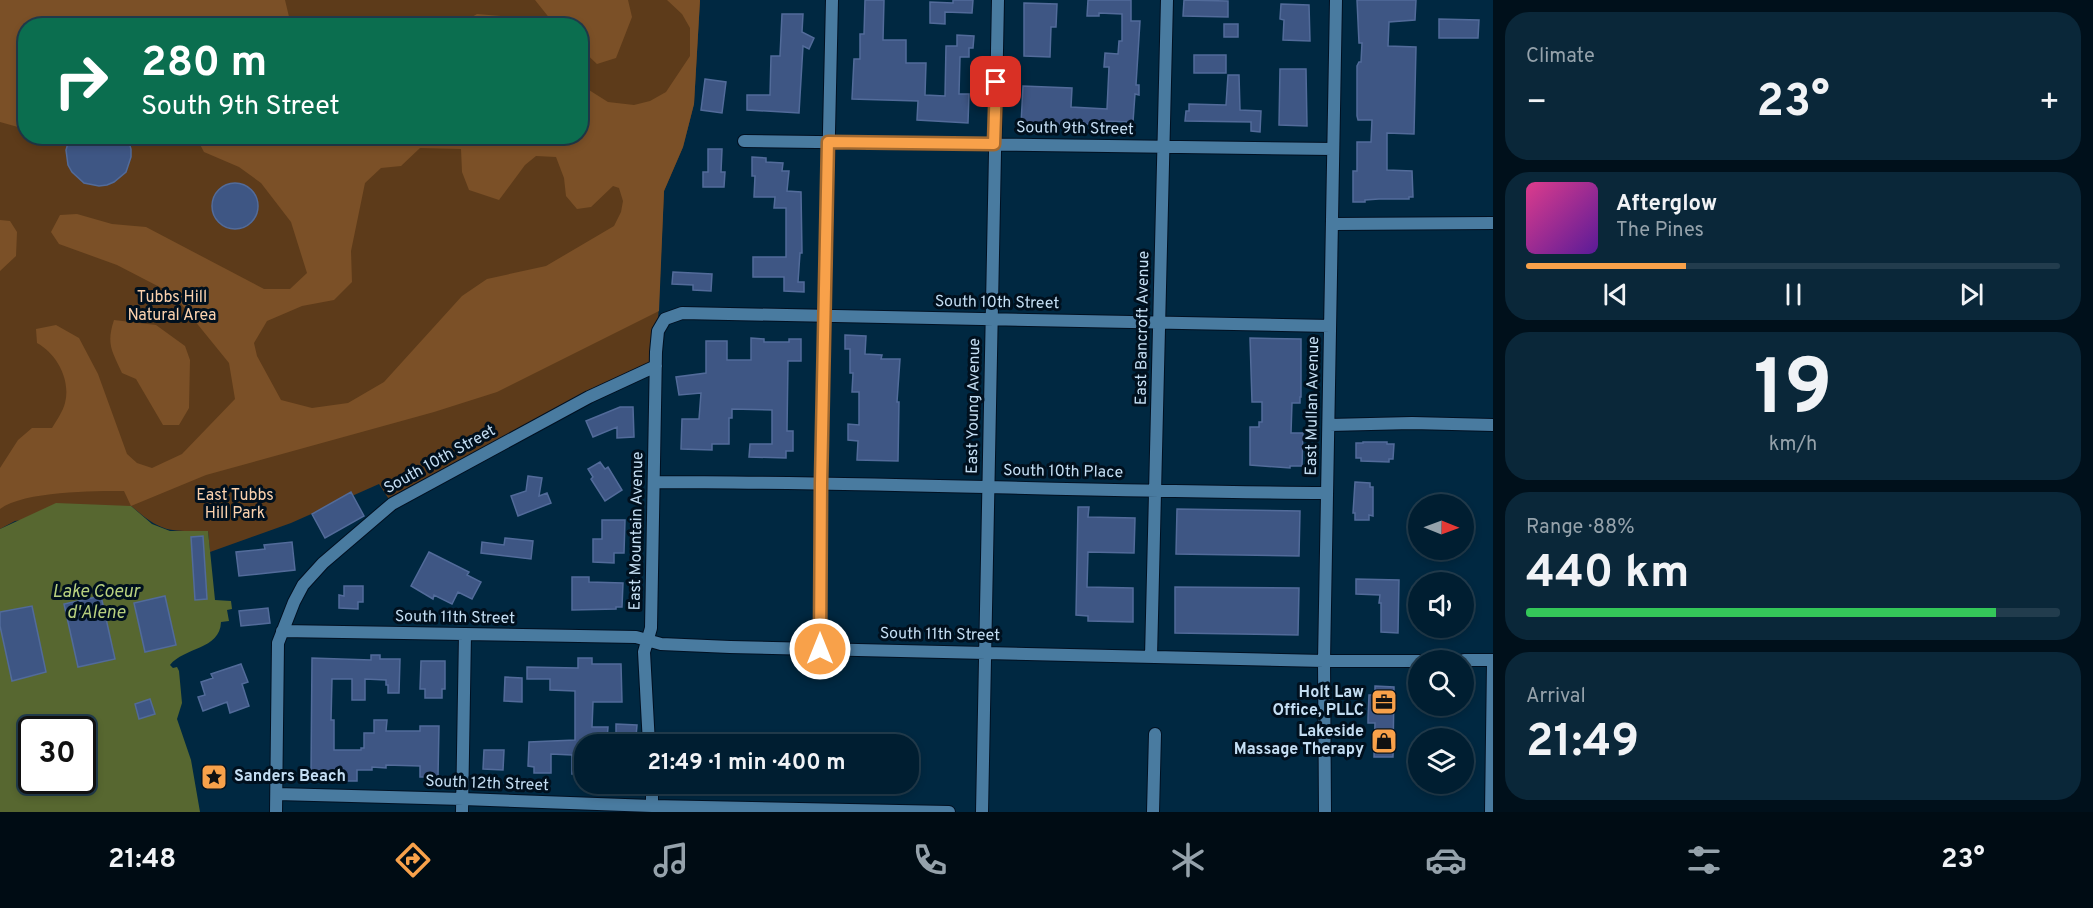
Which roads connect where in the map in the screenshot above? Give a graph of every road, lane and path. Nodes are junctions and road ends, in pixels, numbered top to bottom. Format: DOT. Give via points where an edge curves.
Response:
graph roads {
  1 [pos="832,0"];
  2 [pos="998,0"];
  3 [pos="1167,0"];
  4 [pos="1336,0"];
  5 [pos="744,141"];
  6 [pos="828,142"];
  7 [pos="994,144"];
  8 [pos="1162,147"];
  9 [pos="1333,149"];
  10 [pos="1493,223"];
  11 [pos="1333,224"];
  12 [pos="824,315"];
  13 [pos="665,319"];
  14 [pos="992,319"];
  15 [pos="1159,322"];
  16 [pos="1330,326"];
  17 [pos="656,366"];
  18 [pos="1493,424"];
  19 [pos="1329,425"];
  20 [pos="654,482"];
  21 [pos="821,483"];
  22 [pos="989,487"];
  23 [pos="1156,490"];
  24 [pos="1327,493"];
  25 [pos="282,631"];
  26 [pos="465,634"];
  27 [pos="648,640"];
  28 [pos="820,649"];
  29 [pos="985,653"];
  30 [pos="1151,657"];
  31 [pos="1324,661"];
  32 [pos="1408,661"];
  33 [pos="1474,661"];
  34 [pos="1493,662"];
  35 [pos="648,734"];
  36 [pos="1155,734"];
  37 [pos="276,794"];
  38 [pos="463,799"];
  39 [pos="652,809"];
  40 [pos="276,812"];
  41 [pos="462,812"];
  42 [pos="949,812"];
  43 [pos="982,812"];
  44 [pos="1153,812"];
  45 [pos="1325,812"];
  46 [pos="1491,812"];
  1 -- 6 [label="street"];
  2 -- 7 [label="street, East Young Avenue"];
  3 -- 8 [label="street, East Bancroft Avenue"];
  4 -- 9 [label="street, East Mullan Avenue"];
  5 -- 6 [label="street, South 9th Street"];
  6 -- 7 [label="street, South 9th Street"];
  6 -- 12 [label="street"];
  7 -- 8 [label="street, South 9th Street"];
  7 -- 14 [label="street, East Young Avenue"];
  8 -- 9 [label="street, South 9th Street"];
  8 -- 15 [label="street, East Bancroft Avenue"];
  9 -- 11 [label="street, East Mullan Avenue"];
  10 -- 11 [label="street"];
  11 -- 16 [label="street, East Mullan Avenue"];
  12 -- 13 [label="street, South 10th Street" via="682,313"];
  12 -- 14 [label="street, South 10th Street"];
  12 -- 21 [label="street"];
  13 -- 17 [label="street, East Mountain Avenue" via="658,331"];
  14 -- 15 [label="street, South 10th Street"];
  14 -- 22 [label="street, East Young Avenue"];
  15 -- 16 [label="street, South 10th Street"];
  15 -- 23 [label="street, East Bancroft Avenue"];
  16 -- 19 [label="street, East Mullan Avenue"];
  17 -- 20 [label="street, East Mountain Avenue"];
  17 -- 25 [label="street, South 10th Street" via="590,397 392,504 303,585"];
  18 -- 19 [label="street"];
  19 -- 24 [label="street, East Mullan Avenue"];
  20 -- 21 [label="street, South 10th Place"];
  20 -- 27 [label="street, East Mountain Avenue"];
  21 -- 22 [label="street, South 10th Place"];
  21 -- 28 [label="street"];
  22 -- 23 [label="street, South 10th Place"];
  22 -- 29 [label="street, East Young Avenue"];
  23 -- 24 [label="street, South 10th Place"];
  23 -- 30 [label="street, East Bancroft Avenue"];
  24 -- 31 [label="street, East Mullan Avenue"];
  25 -- 26 [label="street, South 11th Street"];
  25 -- 37 [label="street, South 10th Street" via="278,643"];
  26 -- 27 [label="street, South 11th Street"];
  26 -- 38 [label="street"];
  27 -- 28 [label="street, South 11th Street" via="661,644"];
  27 -- 35 [label="street, East Mountain Avenue" via="644,652"];
  28 -- 29 [label="street, South 11th Street"];
  29 -- 30 [label="street, South 11th Street"];
  29 -- 43 [label="street, East Young Avenue"];
  30 -- 31 [label="street, South 11th Street"];
  31 -- 32 [label="street, South 11th Street"];
  31 -- 45 [label="street, East Mullan Avenue"];
  33 -- 34 [label="street"];
  34 -- 46 [label="street"];
  36 -- 44 [label="street"];
  37 -- 38 [label="street, South 12th Street"];
  37 -- 40 [label="street, South 10th Street"];
  38 -- 39 [label="street, South 12th Street"];
  38 -- 41 [label="street"];
  39 -- 42 [label="street, South 12th Street"];
}
